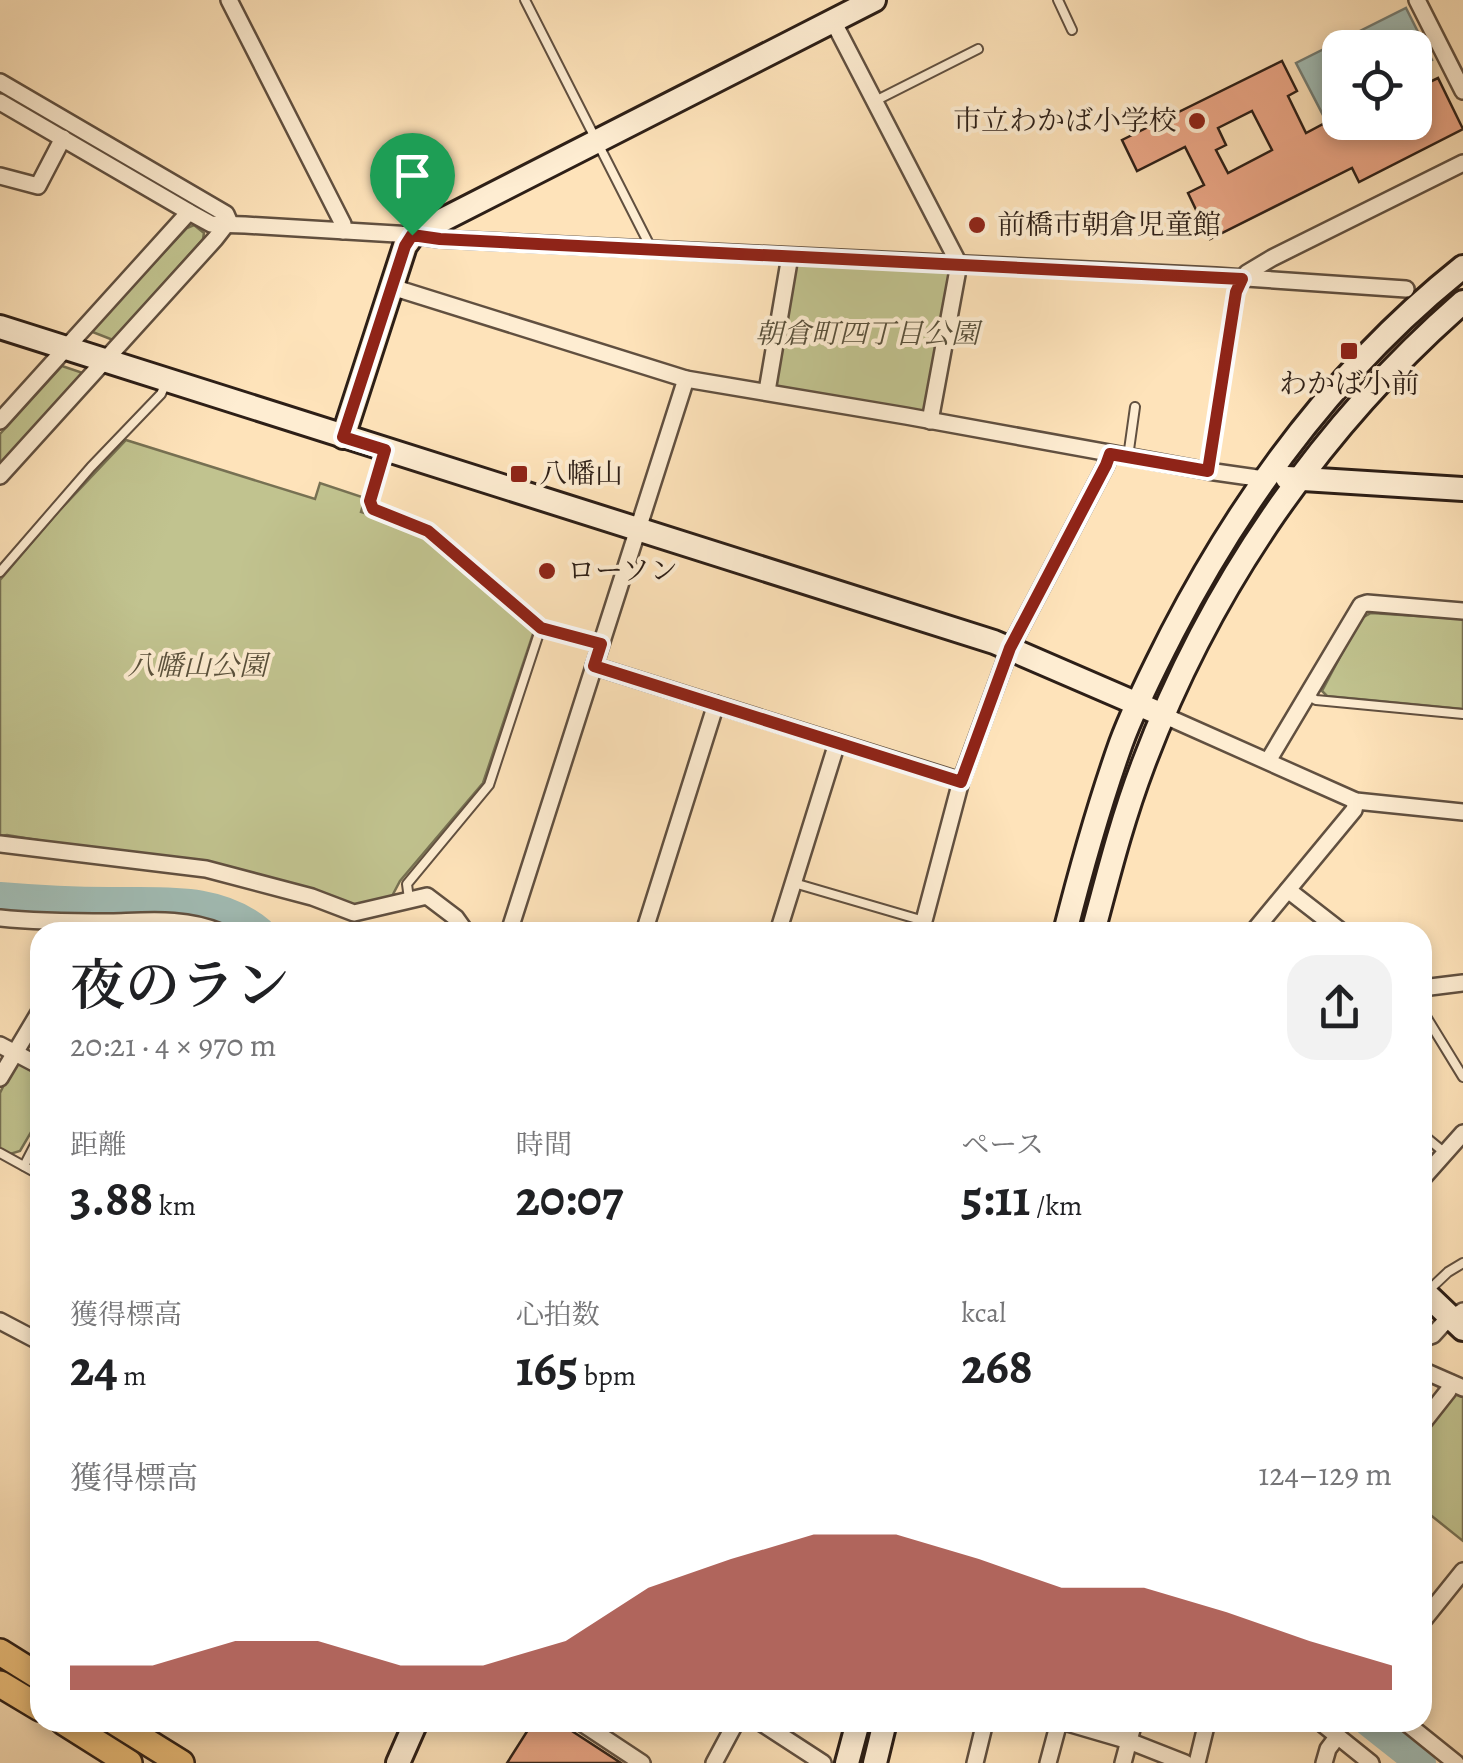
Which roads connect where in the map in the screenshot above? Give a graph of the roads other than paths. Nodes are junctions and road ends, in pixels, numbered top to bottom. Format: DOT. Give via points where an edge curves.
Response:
graph roads {
  1 [pos="229,0"];
  2 [pos="525,0"];
  3 [pos="874,0"];
  4 [pos="1058,0"];
  5 [pos="1416,0"];
  6 [pos="833,21"];
  7 [pos="1072,30"];
  8 [pos="978,49"];
  9 [pos="0,82"];
  10 [pos="1463,91"];
  11 [pos="875,101"];
  12 [pos="0,102"];
  13 [pos="63,138"];
  14 [pos="597,141"];
  15 [pos="1463,163"];
  16 [pos="0,176"];
  17 [pos="189,212"];
  18 [pos="227,226"];
  19 [pos="343,231"];
  20 [pos="412,235"];
  21 [pos="648,250"];
  22 [pos="790,256"];
  23 [pos="959,264"];
  24 [pos="1463,267"];
  25 [pos="1242,279"];
  26 [pos="392,287"];
  27 [pos="1406,289"];
  28 [pos="1463,302"];
  29 [pos="0,327"];
  30 [pos="66,348"];
  31 [pos="104,360"];
  32 [pos="686,378"];
  33 [pos="167,380"];
  34 [pos="767,391"];
  35 [pos="1134,407"];
  36 [pos="930,420"];
  37 [pos="0,421"];
  38 [pos="343,437"];
  39 [pos="385,450"];
  40 [pos="1110,454"];
  41 [pos="1128,457"];
  42 [pos="1208,471"];
  43 [pos="0,476"];
  44 [pos="1299,478"];
  45 [pos="1264,479"];
  46 [pos="1463,489"];
  47 [pos="637,528"];
  48 [pos="0,572"];
  49 [pos="1463,611"];
  50 [pos="541,628"];
  51 [pos="601,644"];
  52 [pos="1010,648"];
  53 [pos="594,666"];
  54 [pos="1307,695"];
  55 [pos="1137,703"];
  56 [pos="716,704"];
  57 [pos="1164,714"];
  58 [pos="1463,714"];
  59 [pos="838,743"];
  60 [pos="1268,761"];
  61 [pos="961,782"];
  62 [pos="1356,800"];
  63 [pos="1463,812"];
  64 [pos="0,844"];
  65 [pos="794,883"];
  66 [pos="1288,890"];
  67 [pos="409,900"];
  68 [pos="0,918"];
  69 [pos="459,922"];
  70 [pos="512,922"];
  71 [pos="647,922"];
  72 [pos="781,922"];
  73 [pos="907,922"];
  74 [pos="923,922"];
  75 [pos="1068,922"];
  76 [pos="1096,922"];
  77 [pos="1261,922"];
  78 [pos="1329,922"];
  79 [pos="30,923"];
  80 [pos="1463,983"];
  81 [pos="1432,987"];
  82 [pos="1432,1026"];
  83 [pos="30,1028"];
  84 [pos="7,1048"];
  85 [pos="30,1061"];
  86 [pos="1463,1077"];
  87 [pos="0,1078"];
  88 [pos="1463,1133"];
  89 [pos="1432,1142"];
  90 [pos="0,1153"];
  91 [pos="1445,1153"];
  92 [pos="30,1155"];
  93 [pos="24,1166"];
  94 [pos="1432,1167"];
  95 [pos="30,1169"];
  96 [pos="1463,1263"];
  97 [pos="1432,1284"];
  98 [pos="1432,1298"];
  99 [pos="1459,1320"];
  100 [pos="0,1321"];
  101 [pos="1432,1336"];
  102 [pos="30,1337"];
  103 [pos="1432,1374"];
  104 [pos="1457,1385"];
  105 [pos="1432,1411"];
  106 [pos="1463,1571"];
  107 [pos="1432,1610"];
  108 [pos="0,1652"];
  109 [pos="30,1671"];
  110 [pos="0,1684"];
  111 [pos="30,1702"];
  112 [pos="80,1732"];
  113 [pos="131,1732"];
  114 [pos="412,1732"];
  115 [pos="595,1732"];
  116 [pos="731,1732"];
  117 [pos="776,1732"];
  118 [pos="855,1732"];
  119 [pos="883,1732"];
  120 [pos="983,1732"];
  121 [pos="1059,1732"];
  122 [pos="1097,1732"];
  123 [pos="1131,1732"];
  124 [pos="1205,1732"];
  125 [pos="1331,1732"];
  126 [pos="1420,1732"];
  127 [pos="1337,1737"];
  128 [pos="1129,1741"];
  129 [pos="1460,1762"];
  130 [pos="129,1763"];
  131 [pos="181,1763"];
  132 [pos="398,1763"];
  133 [pos="642,1763"];
  134 [pos="714,1763"];
  135 [pos="824,1763"];
  136 [pos="847,1763"];
  137 [pos="875,1763"];
  138 [pos="975,1763"];
  139 [pos="1048,1763"];
  140 [pos="1123,1763"];
  141 [pos="1185,1763"];
  142 [pos="1196,1763"];
  143 [pos="1324,1763"];
  144 [pos="1371,1763"];
  1 -- 19 [label="street"];
  2 -- 14 [label="lane"];
  3 -- 6 [label="street"];
  4 -- 7 [label="lane"];
  5 -- 10 [label="street"];
  6 -- 11 [label="street"];
  6 -- 14 [label="street"];
  8 -- 11 [label="lane"];
  9 -- 18 [label="street" via="226,214"];
  11 -- 23 [label="street"];
  12 -- 13 [label="street"];
  13 -- 16 [label="street" via="38,186"];
  13 -- 17 [label="street"];
  14 -- 20 [label="street"];
  14 -- 21 [label="lane"];
  15 -- 25 [label="street"];
  17 -- 18 [label="street"];
  17 -- 30 [label="street"];
  18 -- 19 [label="street"];
  18 -- 31 [label="street"];
  19 -- 20 [label="street"];
  20 -- 21 [label="street"];
  20 -- 26 [label="street"];
  21 -- 22 [label="street"];
  22 -- 23 [label="street"];
  22 -- 34 [label="street"];
  23 -- 25 [label="street"];
  23 -- 36 [label="street"];
  24 -- 45 [label="street" via="1352,371"];
  25 -- 27 [label="street"];
  25 -- 42 [label="lane"];
  26 -- 32 [label="street"];
  26 -- 38 [label="street"];
  28 -- 44 [label="street" via="1392,370"];
  29 -- 30 [label="street"];
  30 -- 31 [label="street"];
  30 -- 37 [label="street"];
  31 -- 33 [label="street"];
  31 -- 43 [label="street"];
  32 -- 34 [label="street"];
  32 -- 47 [label="street"];
  33 -- 38 [label="street"];
  33 -- 48 [label="lane"];
  34 -- 36 [label="street"];
  35 -- 41 [label="lane"];
  36 -- 40 [label="street"];
  38 -- 39 [label="street"];
  39 -- 47 [label="street"];
  39 -- 50 [label="lane" via="370,506 428,531"];
  40 -- 41 [label="street"];
  40 -- 52 [label="street"];
  41 -- 42 [label="street"];
  42 -- 45 [label="street"];
  44 -- 45 [label="street"];
  44 -- 46 [label="street"];
  44 -- 57 [label="street" via="1242,563"];
  45 -- 55 [label="street" via="1202,575"];
  47 -- 51 [label="street"];
  47 -- 52 [label="street"];
  49 -- 54 [label="street" via="1362,605"];
  50 -- 51 [label="lane"];
  50 -- 67 [label="lane" via="489,785 407,884"];
  51 -- 53 [label="street"];
  52 -- 55 [label="street"];
  52 -- 61 [label="street"];
  53 -- 56 [label="street"];
  53 -- 70 [label="street"];
  54 -- 58 [label="lane"];
  54 -- 60 [label="street"];
  55 -- 57 [label="street"];
  55 -- 75 [label="street"];
  56 -- 59 [label="street"];
  56 -- 71 [label="street"];
  57 -- 60 [label="street"];
  57 -- 76 [label="street" via="1122,825"];
  59 -- 61 [label="street"];
  59 -- 65 [label="street"];
  60 -- 62 [label="street"];
  61 -- 74 [label="street"];
  62 -- 63 [label="street"];
  62 -- 66 [label="street"];
  64 -- 67 [label="street" via="206,868 354,913"];
  65 -- 72 [label="street"];
  65 -- 73 [label="lane"];
  66 -- 77 [label="street"];
  66 -- 78 [label="street"];
  67 -- 69 [label="street" via="427,896"];
  68 -- 79 [label="street"];
  80 -- 81 [label="street"];
  82 -- 86 [label="lane"];
  83 -- 84 [label="street" via="22,1042"];
  84 -- 85 [label="street"];
  84 -- 87 [label="street"];
  88 -- 91 [label="street"];
  89 -- 91 [label="lane"];
  90 -- 93 [label="lane"];
  91 -- 94 [label="street"];
  92 -- 93 [label="lane"];
  93 -- 95 [label="lane"];
  96 -- 97 [label="lane"];
  98 -- 99 [label="street"];
  99 -- 101 [label="street"];
  100 -- 102 [label="street"];
  103 -- 104 [label="street"];
  104 -- 105 [label="street"];
  106 -- 107 [label="street"];
  108 -- 109 [label="main road"];
  110 -- 111 [label="main road"];
  112 -- 130 [label="main road"];
  113 -- 131 [label="main road"];
  114 -- 132 [label="street"];
  115 -- 133 [label="street"];
  116 -- 134 [label="street"];
  117 -- 135 [label="street"];
  118 -- 136 [label="street"];
  119 -- 137 [label="street"];
  120 -- 138 [label="street"];
  121 -- 139 [label="street"];
  122 -- 128 [label="street"];
  123 -- 128 [label="street"];
  124 -- 142 [label="street"];
  125 -- 127 [label="street"];
  126 -- 129 [label="street"];
  127 -- 143 [label="street"];
  127 -- 144 [label="street"];
  128 -- 140 [label="street"];
  128 -- 141 [label="street"];
}
